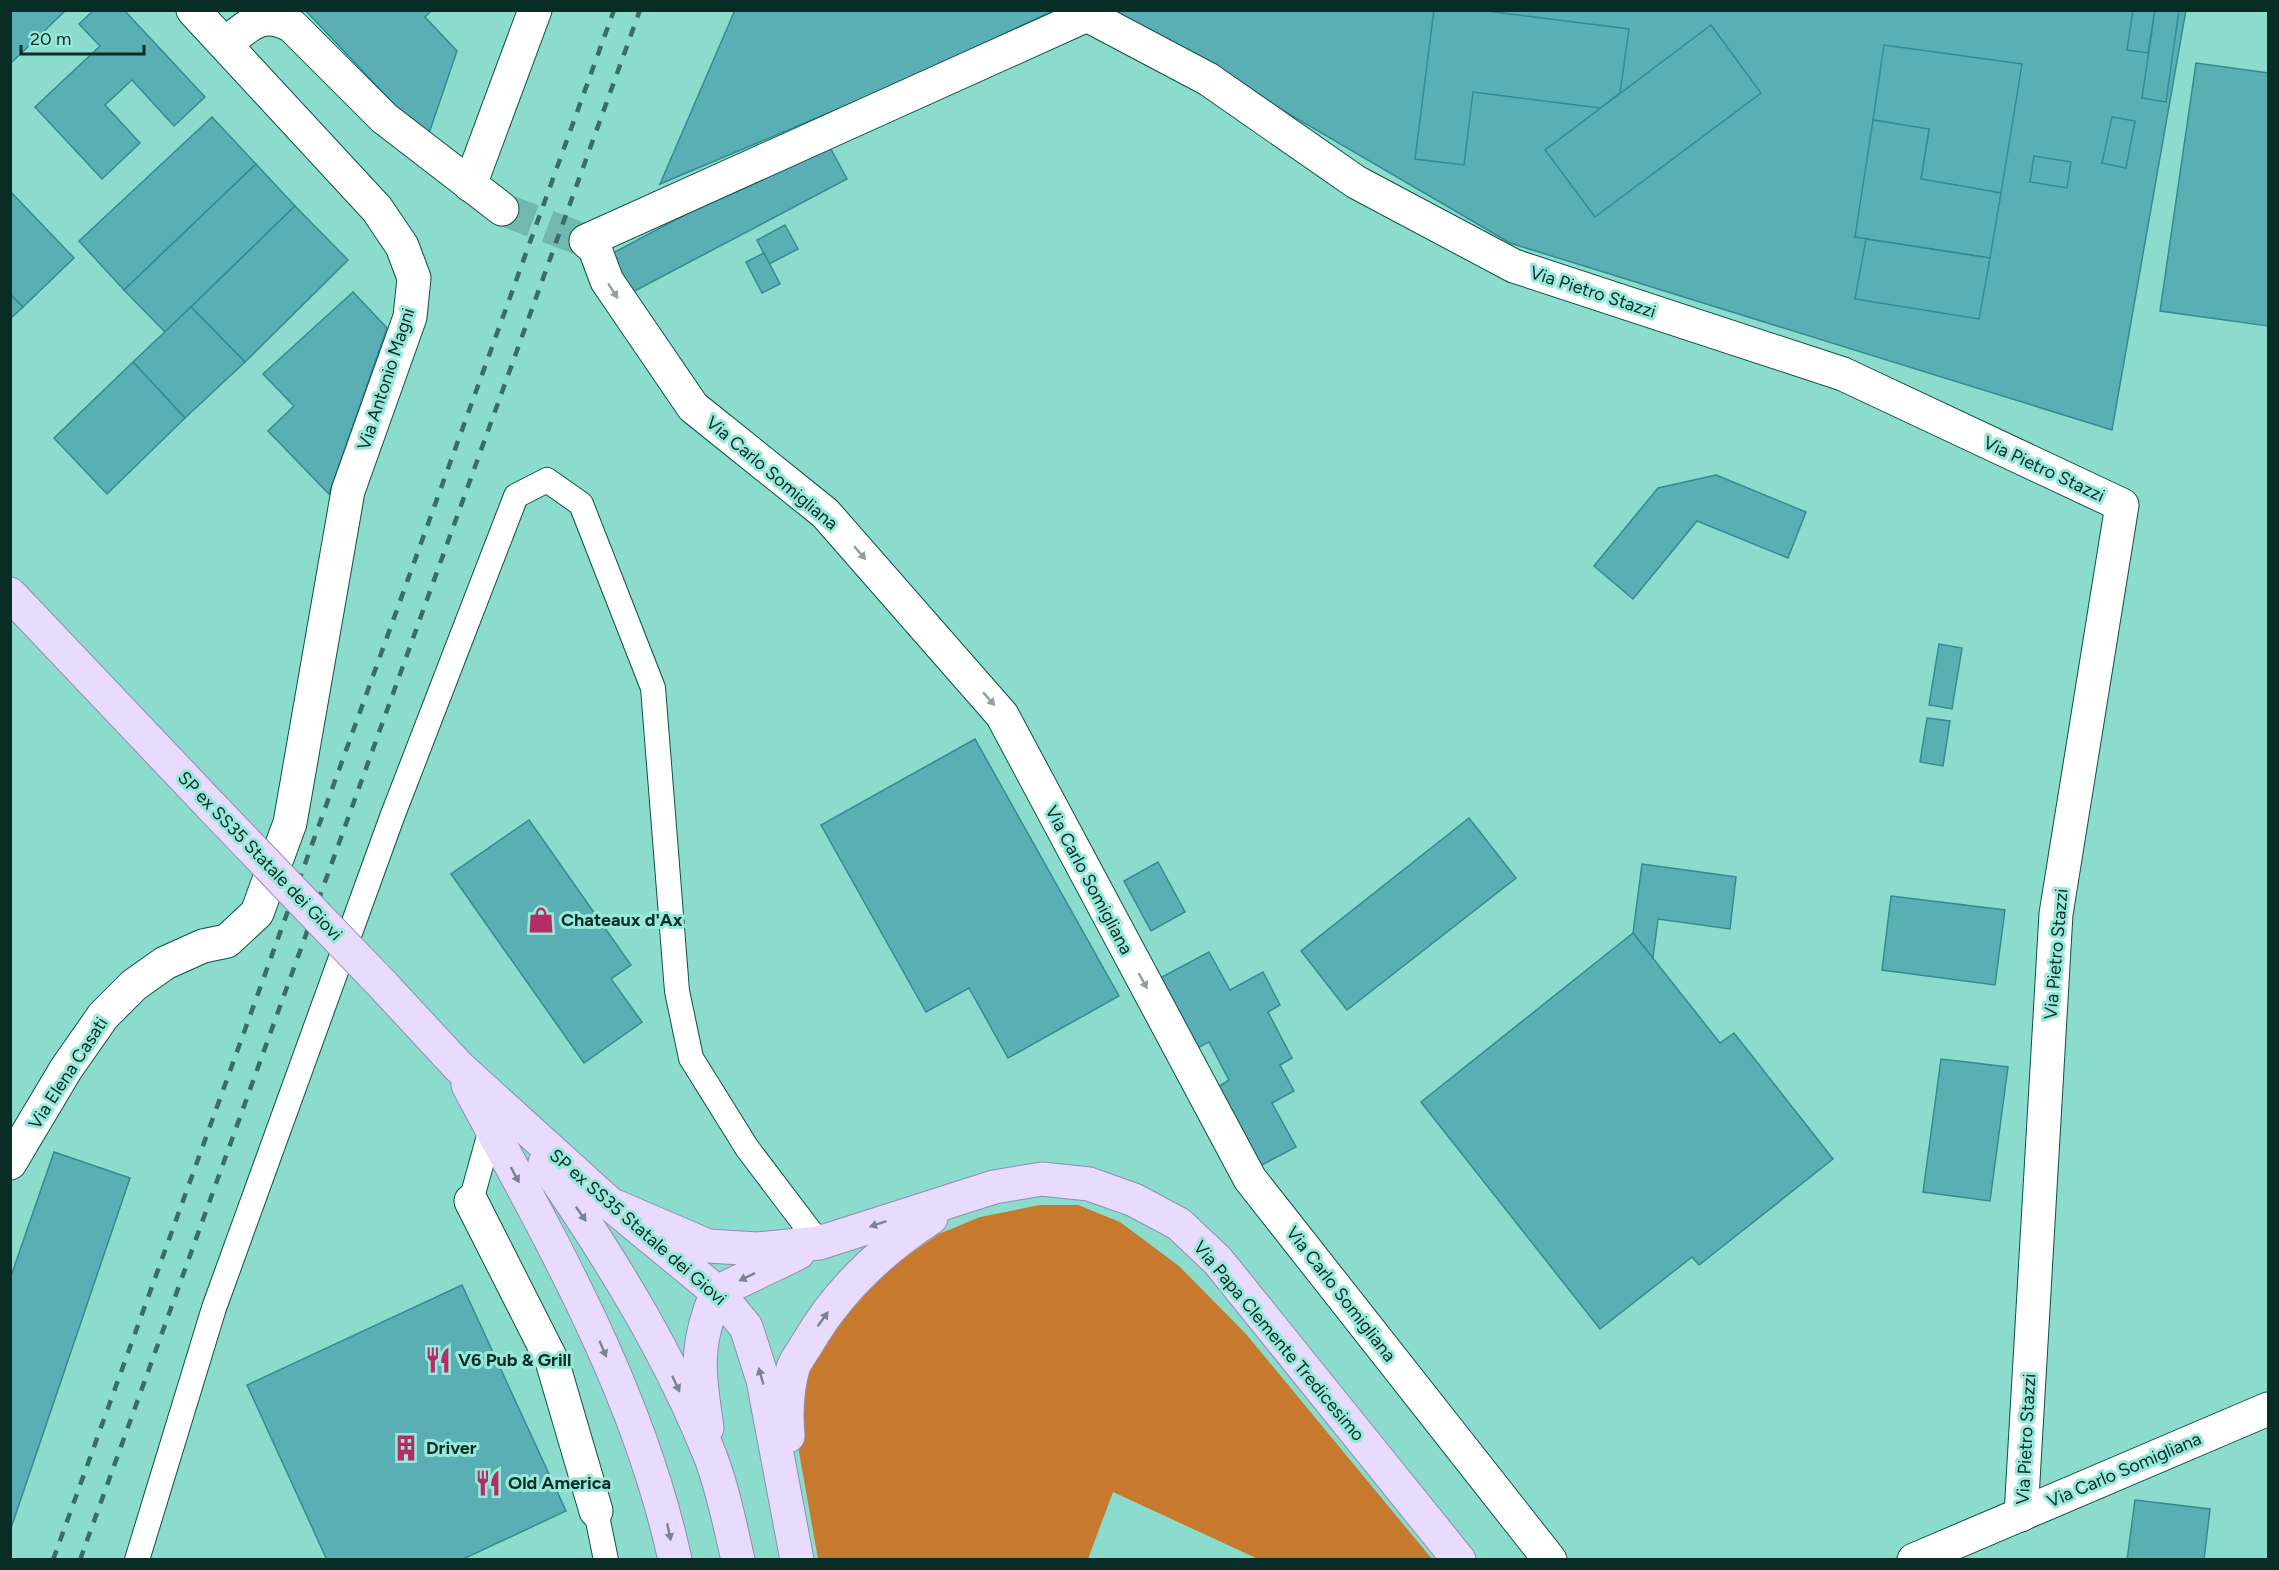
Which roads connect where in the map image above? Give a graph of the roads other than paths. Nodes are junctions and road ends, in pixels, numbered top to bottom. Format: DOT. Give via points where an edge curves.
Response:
graph roads {
  1 [pos="193,10"];
  2 [pos="535,10"];
  3 [pos="225,44"];
  4 [pos="470,185"];
  5 [pos="502,209"];
  6 [pos="586,241"];
  7 [pos="10,594"];
  8 [pos="227,941"];
  9 [pos="502,1122"];
  10 [pos="10,1163"];
  11 [pos="471,1201"];
  12 [pos="954,1202"];
  13 [pos="610,1204"];
  14 [pos="819,1243"];
  15 [pos="717,1292"];
  16 [pos="2268,1408"];
  17 [pos="711,1458"];
  18 [pos="596,1511"];
  19 [pos="2021,1515"];
  20 [pos="797,1558"];
  21 [pos="136,1560"];
  22 [pos="606,1560"];
  23 [pos="675,1560"];
  24 [pos="738,1560"];
  25 [pos="1459,1560"];
  26 [pos="1550,1560"];
  27 [pos="1914,1560"];
  1 -- 3 [label="street, Via Antonio Magni"];
  2 -- 4 [label="street"];
  3 -- 4 [label="street" via="255,21 273,18 292,26 384,118"];
  3 -- 8 [label="street, Via Antonio Magni" via="377,209 402,246 414,278 410,317 348,491 290,823 257,913"];
  4 -- 5 [label="street"];
  6 -- 19 [label="street, Via Pietro Stazzi" via="1086,15 1208,79 1356,182 1514,266 1843,374 2122,506 2056,914"];
  6 -- 26 [label="street, Via Carlo Somigliana, one-way" via="595,249 607,282 693,407 825,513 1002,715 1250,1179"];
  7 -- 9 [label="main road, SP ex SS35 Statale dei Giovi, bridge" via="382,984 459,1067"];
  8 -- 10 [label="street, Via Elena Casati" via="203,946 165,963 134,985 103,1016"];
  9 -- 11 [label="lane"];
  9 -- 13 [label="main road, SP ex SS35 Statale dei Giovi"];
  9 -- 17 [label="main road, SP ex SS35 Statale dei Giovi, one-way" via="602,1245 651,1331"];
  9 -- 23 [label="main road, one-way" via="629,1410 662,1501"];
  11 -- 18 [label="street" via="552,1361"];
  12 -- 14 [label="main road, one-way"];
  20 -- 12 [label="main road, one-way" via="786,1411 793,1367 820,1321 849,1286 898,1240"];
  12 -- 25 [label="main road, Via Papa Clemente Tredicesimo" via="994,1187 1042,1179 1089,1184 1134,1200 1179,1224 1218,1261"];
  13 -- 14 [label="main road" via="708,1246 758,1249"];
  13 -- 15 [label="main road, SP ex SS35 Statale dei Giovi"];
  14 -- 15 [label="main road, one-way"];
  14 -- 21 [label="lane" via="747,1148 691,1058 677,991 653,688 581,504 547,480 516,496 392,817 214,1308"];
  15 -- 17 [label="main road" via="704,1322 698,1352"];
  20 -- 15 [label="main road, SP ex SS35 Statale dei Giovi, one-way" via="763,1380 746,1327"];
  16 -- 19 [label="street, Via Carlo Somigliana"];
  17 -- 24 [label="main road, SP ex SS35 Statale dei Giovi"];
  18 -- 22 [label="lane"];
  19 -- 27 [label="street, Via Carlo Somigliana"];
}
